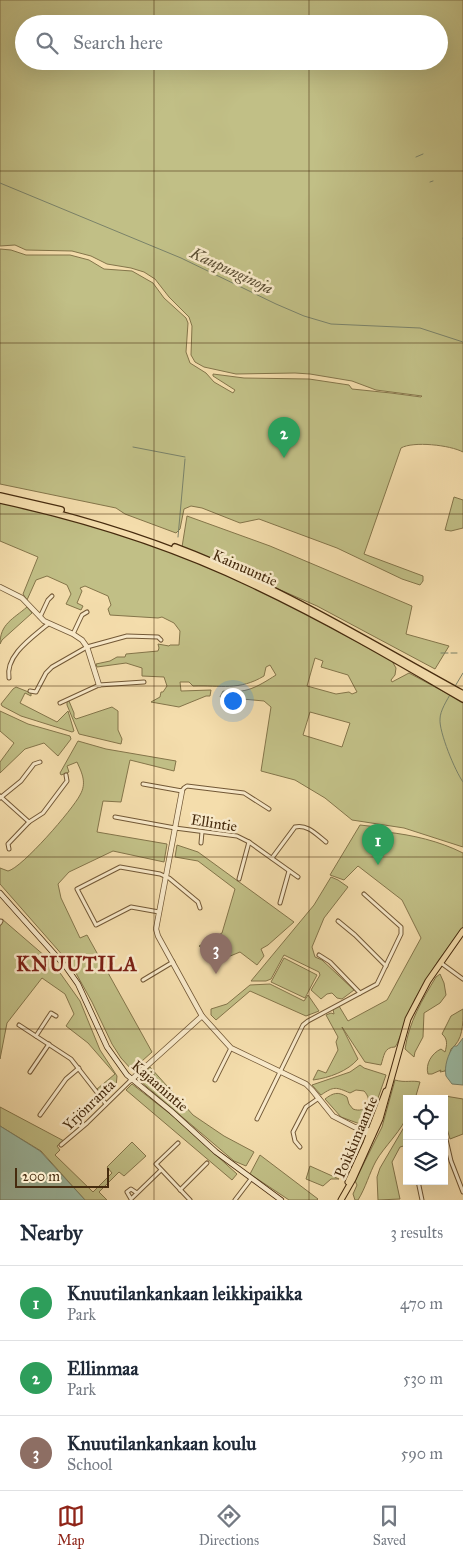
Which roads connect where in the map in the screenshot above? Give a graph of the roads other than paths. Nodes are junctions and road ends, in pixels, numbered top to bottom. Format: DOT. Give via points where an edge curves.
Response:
graph roads {
  1 [pos="0,496"];
  2 [pos="0,500"];
  3 [pos="0,587"];
  4 [pos="52,596"];
  5 [pos="87,612"];
  6 [pos="40,618"];
  7 [pos="48,624"];
  8 [pos="73,634"];
  9 [pos="161,640"];
  10 [pos="87,647"];
  11 [pos="9,678"];
  12 [pos="144,682"];
  13 [pos="99,685"];
  14 [pos="449,689"];
  15 [pos="30,691"];
  16 [pos="459,694"];
  17 [pos="463,699"];
  18 [pos="60,703"];
  19 [pos="40,762"];
  20 [pos="66,775"];
  21 [pos="143,784"];
  22 [pos="182,791"];
  23 [pos="0,797"];
  24 [pos="269,809"];
  25 [pos="115,817"];
  26 [pos="29,822"];
  27 [pos="175,828"];
  28 [pos="202,832"];
  29 [pos="249,842"];
  30 [pos="326,842"];
  31 [pos="201,843"];
  32 [pos="10,849"];
  33 [pos="272,858"];
  34 [pos="289,871"];
  35 [pos="166,877"];
  36 [pos="298,877"];
  37 [pos="239,879"];
  38 [pos="0,893"];
  39 [pos="364,894"];
  40 [pos="280,902"];
  41 [pos="200,908"];
  42 [pos="159,912"];
  43 [pos="338,921"];
  44 [pos="463,932"];
  45 [pos="320,955"];
  46 [pos="173,962"];
  47 [pos="441,963"];
  48 [pos="386,966"];
  49 [pos="463,979"];
  50 [pos="143,980"];
  51 [pos="360,993"];
  52 [pos="56,1016"];
  53 [pos="202,1016"];
  54 [pos="19,1025"];
  55 [pos="36,1036"];
  56 [pos="49,1044"];
  57 [pos="231,1048"];
  58 [pos="79,1068"];
  59 [pos="30,1072"];
  60 [pos="280,1072"];
  61 [pos="131,1080"];
  62 [pos="216,1080"];
  63 [pos="319,1098"];
  64 [pos="106,1104"];
  65 [pos="40,1115"];
  66 [pos="257,1119"];
  67 [pos="372,1134"];
  68 [pos="446,1140"];
  69 [pos="178,1143"];
  70 [pos="61,1145"];
  71 [pos="300,1147"];
  72 [pos="207,1163"];
  73 [pos="161,1170"];
  74 [pos="251,1178"];
  75 [pos="419,1185"];
  76 [pos="180,1190"];
  77 [pos="463,1192"];
  78 [pos="137,1193"];
  79 [pos="341,1199"];
  80 [pos="189,1200"];
  81 [pos="234,1200"];
  82 [pos="281,1200"];
  83 [pos="422,1200"];
  1 -- 14 [label="highway, Kainuuntie" via="102,522 214,563 291,598"];
  2 -- 14 [label="highway, Kainuuntie" via="128,534 231,574 301,608"];
  3 -- 6 [label="street" via="19,596"];
  4 -- 6 [label="street"];
  5 -- 8 [label="street" via="82,615"];
  6 -- 7 [label="street"];
  7 -- 8 [label="street"];
  7 -- 11 [label="street" via="17,652"];
  8 -- 10 [label="street"];
  9 -- 10 [label="street" via="158,637 127,636"];
  10 -- 13 [label="street"];
  10 -- 15 [label="street" via="52,667 36,692"];
  12 -- 13 [label="street"];
  13 -- 18 [label="street"];
  14 -- 16 [label="highway, Kainuuntie"];
  16 -- 17 [label="highway, Kainuuntie"];
  19 -- 23 [label="street"];
  20 -- 26 [label="street" via="66,783 53,800 41,815"];
  21 -- 22 [label="street"];
  22 -- 24 [label="street" via="187,786 244,793"];
  22 -- 27 [label="street"];
  23 -- 26 [label="street"];
  25 -- 27 [label="street, Ellintie"];
  26 -- 32 [label="street" via="8,844"];
  27 -- 28 [label="street, Ellintie"];
  27 -- 35 [label="street"];
  28 -- 29 [label="street, Ellintie" via="232,835"];
  28 -- 31 [label="street"];
  29 -- 33 [label="street, Ellintie"];
  29 -- 37 [label="street"];
  30 -- 33 [label="street" via="300,825 295,827"];
  33 -- 34 [label="street, Ellintie"];
  34 -- 36 [label="street, Ellintie"];
  34 -- 40 [label="street"];
  35 -- 41 [label="street" via="198,902"];
  35 -- 42 [label="street"];
  35 -- 42 [label="street" via="120,867 77,889 96,924 131,908"];
  38 -- 61 [label="street, Kajaanintie" via="78,984 107,1047"];
  39 -- 48 [label="street" via="402,930"];
  42 -- 46 [label="street" via="157,932"];
  43 -- 48 [label="street"];
  44 -- 47 [label="main road, Poikkimaantie"];
  45 -- 51 [label="street"];
  46 -- 50 [label="street"];
  46 -- 53 [label="street"];
  47 -- 49 [label="street"];
  47 -- 67 [label="main road, Poikkimaantie" via="408,1020 380,1119"];
  48 -- 51 [label="street" via="377,984"];
  51 -- 60 [label="street" via="303,1025"];
  52 -- 55 [label="street" via="51,1013"];
  53 -- 57 [label="street"];
  53 -- 61 [label="street"];
  54 -- 55 [label="street"];
  55 -- 56 [label="street"];
  56 -- 58 [label="street"];
  56 -- 59 [label="street"];
  57 -- 60 [label="street"];
  57 -- 62 [label="street"];
  58 -- 64 [label="street"];
  58 -- 65 [label="street" via="66,1078"];
  60 -- 63 [label="street" via="306,1084"];
  60 -- 66 [label="street"];
  61 -- 64 [label="street, Yrjönranta"];
  61 -- 74 [label="street, Kajaanintie"];
  63 -- 67 [label="street" via="333,1116"];
  63 -- 71 [label="street" via="306,1107 293,1132"];
  64 -- 70 [label="street, Yrjönranta"];
  67 -- 79 [label="main road, Poikkimaantie"];
  68 -- 77 [label="street"];
  69 -- 73 [label="street" via="156,1164"];
  72 -- 76 [label="street"];
  73 -- 76 [label="street"];
  73 -- 78 [label="street"];
  74 -- 81 [label="street"];
  74 -- 82 [label="street, Kajaanintie"];
  75 -- 83 [label="street"];
  76 -- 80 [label="street"];
}
